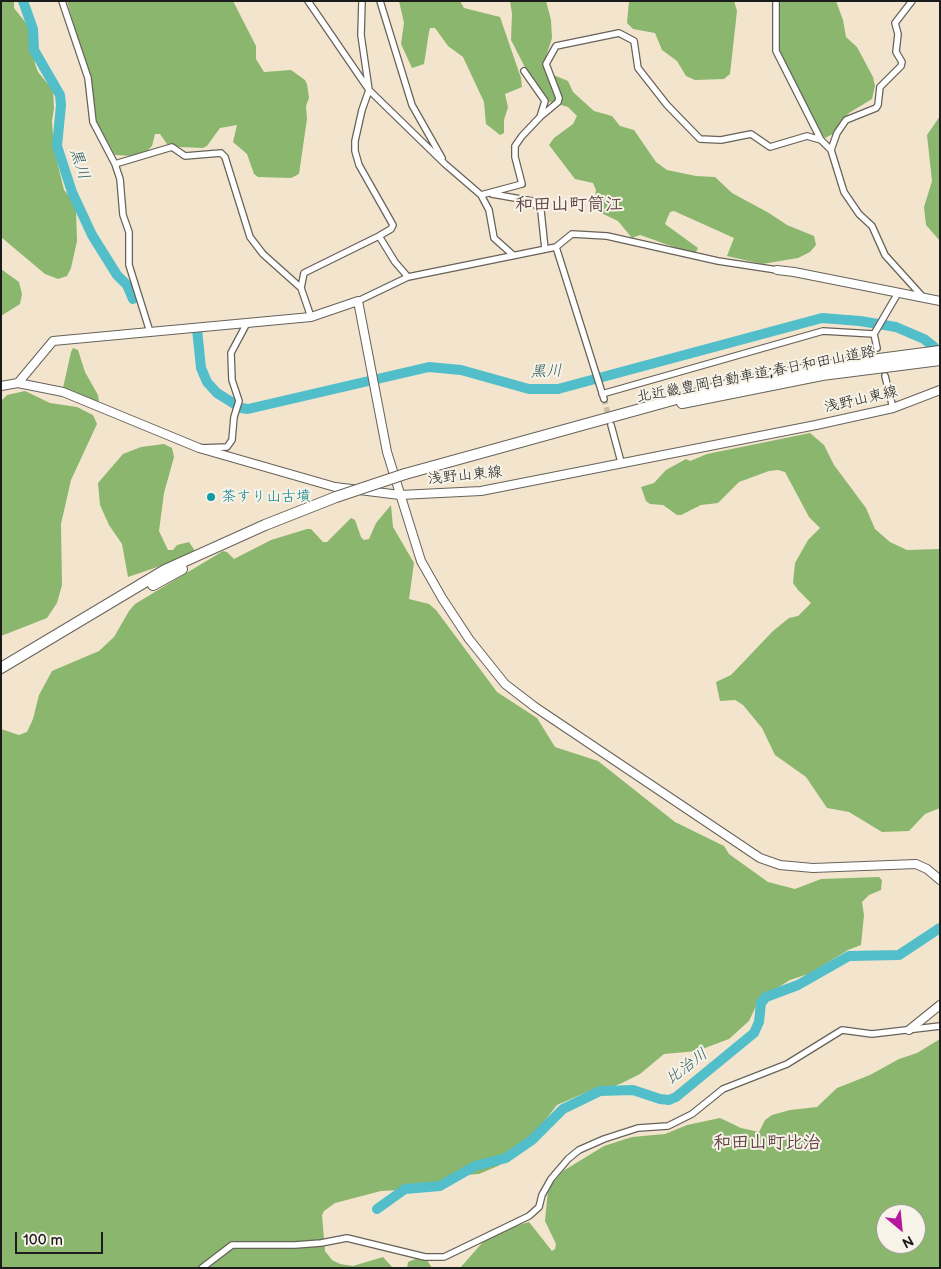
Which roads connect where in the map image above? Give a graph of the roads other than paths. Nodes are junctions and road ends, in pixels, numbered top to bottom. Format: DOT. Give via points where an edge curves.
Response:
graph roads {
  1 [pos="62,1"];
  2 [pos="308,1"];
  3 [pos="362,1"];
  4 [pos="380,1"];
  5 [pos="776,1"];
  6 [pos="912,1"];
  7 [pos="524,71"];
  8 [pos="369,90"];
  9 [pos="540,117"];
  10 [pos="820,140"];
  11 [pos="831,150"];
  12 [pos="116,164"];
  13 [pos="446,164"];
  14 [pos="490,193"];
  15 [pos="481,195"];
  16 [pos="379,236"];
  17 [pos="556,247"];
  18 [pos="545,249"];
  19 [pos="513,255"];
  20 [pos="777,270"];
  21 [pos="408,277"];
  22 [pos="301,288"];
  23 [pos="898,293"];
  24 [pos="922,296"];
  25 [pos="358,301"];
  26 [pos="940,301"];
  27 [pos="311,317"];
  28 [pos="247,323"];
  29 [pos="150,332"];
  30 [pos="874,334"];
  31 [pos="877,348"];
  32 [pos="940,352"];
  33 [pos="940,360"];
  34 [pos="885,376"];
  35 [pos="18,383"];
  36 [pos="1,386"];
  37 [pos="940,390"];
  38 [pos="893,408"];
  39 [pos="611,425"];
  40 [pos="578,426"];
  41 [pos="199,448"];
  42 [pos="621,462"];
  43 [pos="400,496"];
  44 [pos="242,535"];
  45 [pos="1,668"];
  46 [pos="1,674"];
  47 [pos="940,880"];
  48 [pos="940,1005"];
  49 [pos="940,1026"];
  50 [pos="909,1030"];
  51 [pos="202,1268"];
  1 -- 12 [label="street" via="88,78 93,122"];
  2 -- 8 [label="street"];
  3 -- 8 [label="street" via="361,35"];
  4 -- 13 [label="street" via="412,105"];
  5 -- 10 [label="street" via="776,51"];
  6 -- 11 [label="street" via="895,23 898,34 896,52 901,66 880,87 876,108 846,120"];
  7 -- 9 [label="street" via="545,101"];
  8 -- 13 [label="street"];
  8 -- 16 [label="street" via="355,151 359,165 393,225"];
  9 -- 10 [label="street" via="559,98 546,64 556,46 619,33 634,41 638,68 700,139 721,140 751,134 770,147 807,136"];
  9 -- 14 [label="street" via="515,146 522,184"];
  10 -- 11 [label="street"];
  11 -- 24 [label="street" via="844,192 872,226 885,255"];
  12 -- 22 [label="street" via="172,147 185,156 221,153 250,237 263,254"];
  12 -- 29 [label="street" via="123,215 129,232 129,266"];
  13 -- 15 [label="street"];
  14 -- 15 [label="street"];
  14 -- 18 [label="street" via="532,201 541,211"];
  15 -- 19 [label="street" via="489,210 494,238"];
  16 -- 21 [label="street"];
  16 -- 22 [label="street" via="304,273"];
  17 -- 18 [label="street"];
  17 -- 20 [label="street" via="572,234 607,236 718,261"];
  17 -- 30 [label="street" via="603,397 824,331"];
  18 -- 19 [label="street"];
  19 -- 21 [label="street"];
  20 -- 23 [label="street"];
  21 -- 25 [label="street"];
  22 -- 27 [label="street"];
  23 -- 24 [label="street"];
  23 -- 30 [label="street"];
  24 -- 26 [label="street"];
  25 -- 27 [label="street"];
  25 -- 43 [label="street" via="387,452"];
  27 -- 28 [label="street"];
  28 -- 29 [label="street"];
  28 -- 41 [label="street" via="231,353 232,380 239,401 232,440 227,446"];
  29 -- 35 [label="street" via="53,341"];
  30 -- 31 [label="street"];
  32 -- 40 [label="highway, 北近畿豊岡自動車道;春日和田山道路" via="818,367 727,385"];
  33 -- 40 [label="highway, 北近畿豊岡自動車道;春日和田山道路" via="777,384"];
  34 -- 38 [label="street"];
  35 -- 36 [label="street, 浅野山東線"];
  35 -- 41 [label="street, 浅野山東線" via="64,392"];
  37 -- 38 [label="street, 浅野山東線"];
  38 -- 42 [label="street, 浅野山東線"];
  39 -- 42 [label="street"];
  40 -- 44 [label="highway, 北近畿豊岡自動車道;春日和田山道路, bridge" via="405,474 336,497"];
  41 -- 43 [label="street, 浅野山東線" via="334,488"];
  42 -- 43 [label="street, 浅野山東線" via="481,491"];
  43 -- 47 [label="street" via="421,561 442,598 490,668 504,684 535,707 760,858 780,865 813,868 916,864"];
  44 -- 45 [label="highway, 北近畿豊岡自動車道;春日和田山道路" via="165,570"];
  44 -- 46 [label="highway, 北近畿豊岡自動車道;春日和田山道路"];
  48 -- 50 [label="street"];
  49 -- 50 [label="street"];
  50 -- 51 [label="street" via="872,1034 842,1030 787,1064 723,1089 692,1114 668,1126 638,1128 579,1150 551,1179 539,1208 529,1216 444,1257 425,1257 347,1238 294,1245 232,1245"];
}
